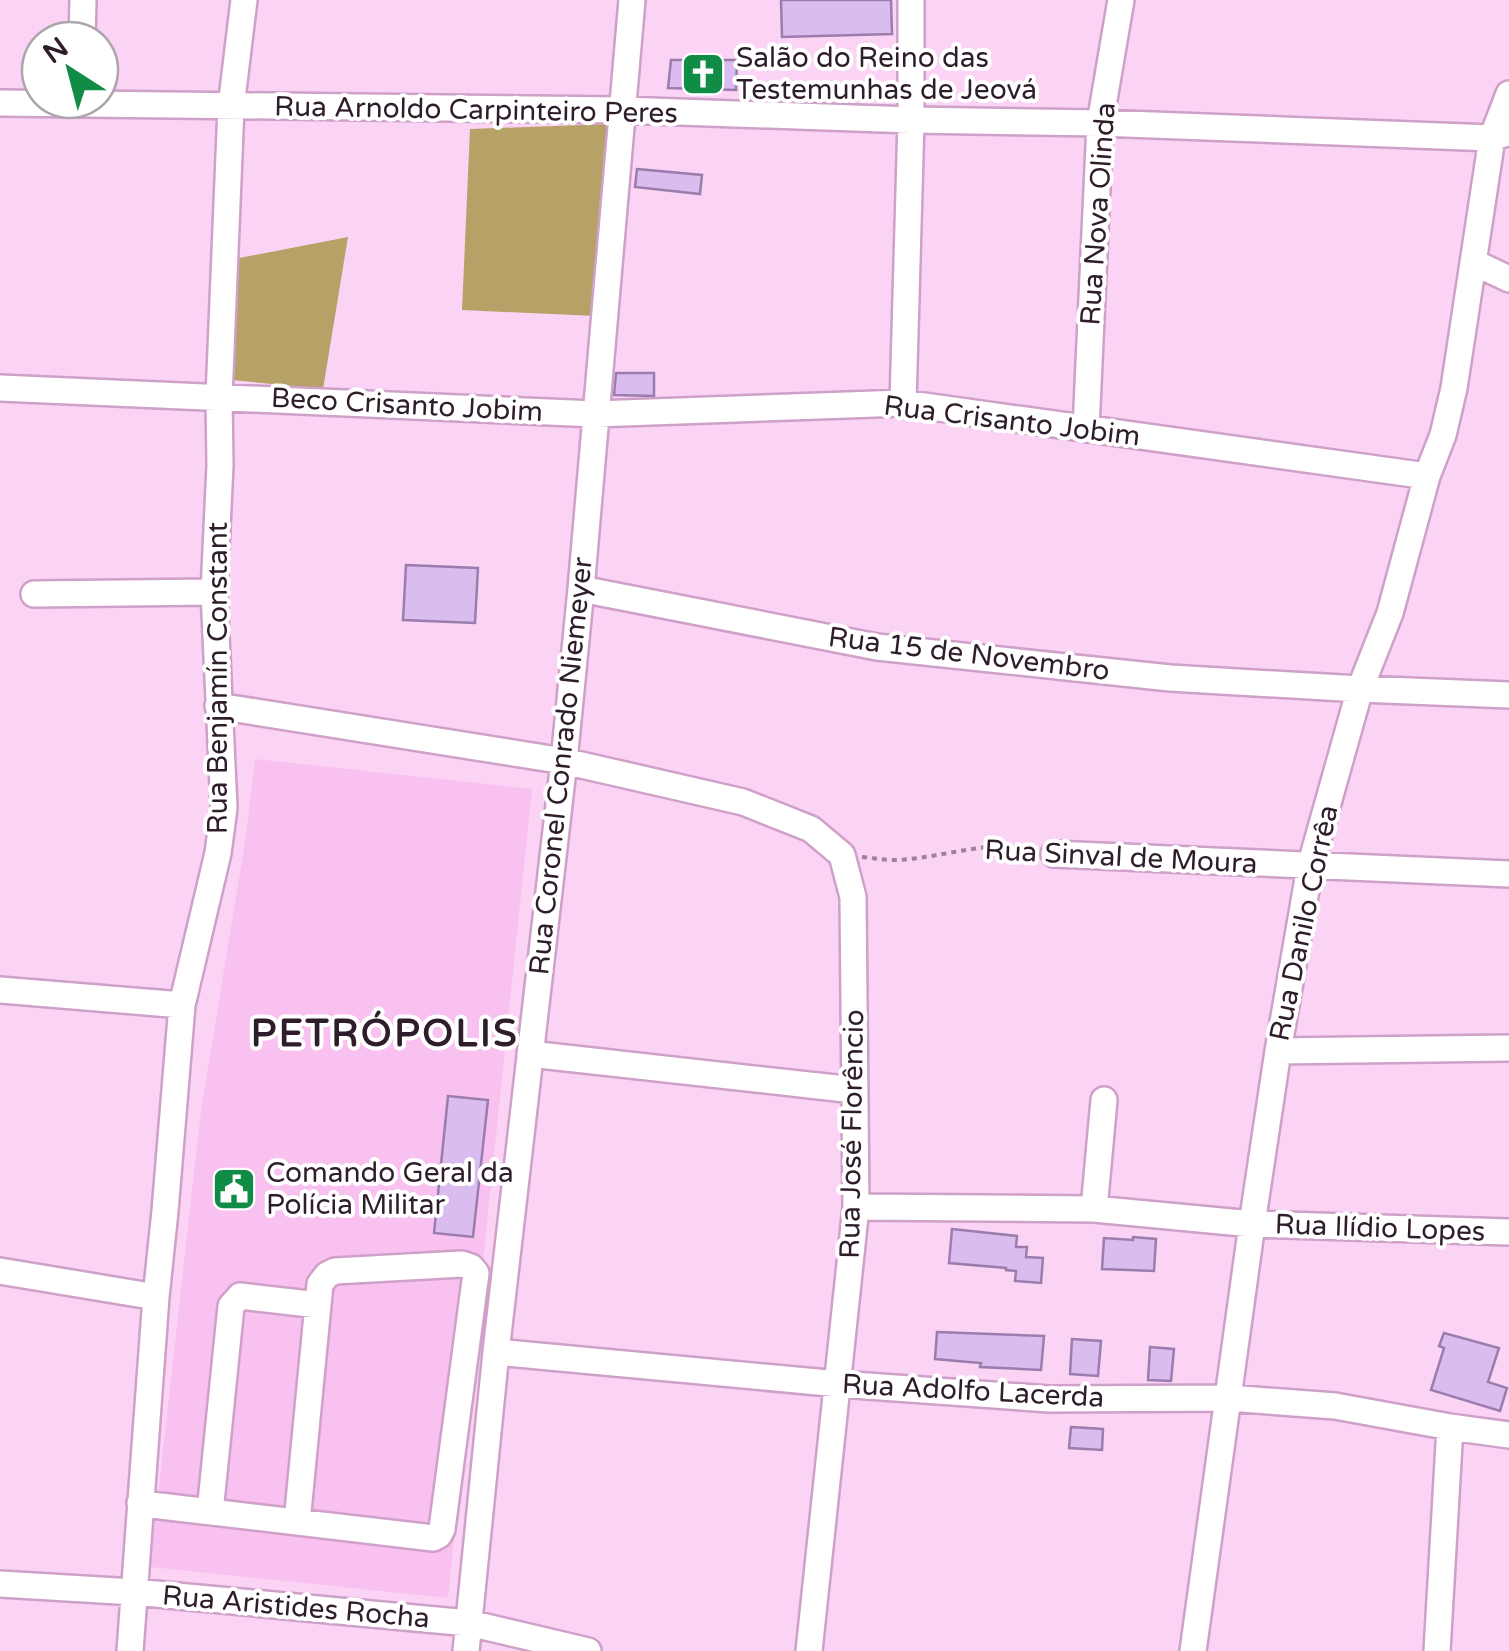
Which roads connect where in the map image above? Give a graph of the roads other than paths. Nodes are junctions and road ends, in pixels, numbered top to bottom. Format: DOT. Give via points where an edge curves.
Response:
graph roads {
  1 [pos="244,0"];
  2 [pos="632,0"];
  3 [pos="911,0"];
  4 [pos="1121,0"];
  5 [pos="1509,94"];
  6 [pos="120,103"];
  7 [pos="231,107"];
  8 [pos="622,110"];
  9 [pos="911,120"];
  10 [pos="1100,123"];
  11 [pos="1500,136"];
  12 [pos="1473,262"];
  13 [pos="1509,279"];
  14 [pos="0,388"];
  15 [pos="219,397"];
  16 [pos="903,403"];
  17 [pos="595,414"];
  18 [pos="1086,429"];
  19 [pos="1427,476"];
  20 [pos="581,589"];
  21 [pos="214,592"];
  22 [pos="34,594"];
  23 [pos="1360,690"];
  24 [pos="1509,695"];
  25 [pos="218,706"];
  26 [pos="564,760"];
  27 [pos="1054,854"];
  28 [pos="1310,866"];
  29 [pos="1509,874"];
  30 [pos="0,990"];
  31 [pos="182,1005"];
  32 [pos="1509,1048"];
  33 [pos="1278,1052"];
  34 [pos="530,1054"];
  35 [pos="854,1090"];
  36 [pos="1104,1100"];
  37 [pos="856,1206"];
  38 [pos="1094,1209"];
  39 [pos="1252,1224"];
  40 [pos="1509,1232"];
  41 [pos="0,1270"];
  42 [pos="156,1297"];
  43 [pos="318,1306"];
  44 [pos="496,1352"];
  45 [pos="839,1384"];
  46 [pos="1228,1398"];
  47 [pos="1450,1428"];
  48 [pos="1509,1435"];
  49 [pos="140,1504"];
  50 [pos="210,1512"];
  51 [pos="297,1522"];
  52 [pos="0,1584"];
  53 [pos="134,1592"];
  54 [pos="469,1623"];
  55 [pos="130,1651"];
  56 [pos="466,1651"];
  57 [pos="588,1651"];
  58 [pos="808,1651"];
  59 [pos="1193,1651"];
  60 [pos="1438,1651"];
  1 -- 7 [label="street, Rua Benjamín Constant"];
  2 -- 8 [label="street, Rua Coronel Conrado Niemeyer"];
  3 -- 9 [label="street"];
  4 -- 10 [label="street, Rua Nova Olinda"];
  5 -- 11 [label="street, Rua Danilo Corrêa"];
  6 -- 7 [label="street, Rua Arnoldo Carpinteiro Peres"];
  7 -- 8 [label="street, Rua Arnoldo Carpinteiro Peres"];
  7 -- 15 [label="street, Rua Benjamín Constant"];
  8 -- 9 [label="street, Rua Arnoldo Carpinteiro Peres"];
  8 -- 17 [label="street, Rua Coronel Conrado Niemeyer"];
  9 -- 10 [label="street, Rua Arnoldo Carpinteiro Peres"];
  9 -- 16 [label="street"];
  10 -- 11 [label="street, Rua Arnoldo Carpinteiro Peres"];
  10 -- 18 [label="street, Rua Nova Olinda"];
  11 -- 12 [label="street, Rua Danilo Corrêa"];
  12 -- 13 [label="street"];
  12 -- 19 [label="street, Rua Danilo Corrêa" via="1454,388"];
  14 -- 15 [label="street"];
  15 -- 17 [label="street, Beco Crisanto Jobim"];
  15 -- 21 [label="street, Rua Benjamín Constant"];
  16 -- 17 [label="street, Rua Crisanto Jobim"];
  16 -- 18 [label="street, Rua Crisanto Jobim"];
  17 -- 20 [label="street, Rua Coronel Conrado Niemeyer"];
  18 -- 19 [label="street, Rua Crisanto Jobim"];
  19 -- 23 [label="street, Rua Danilo Corrêa" via="1390,613"];
  20 -- 23 [label="street, Rua 15 de Novembro" via="877,647"];
  20 -- 26 [label="street, Rua Coronel Conrado Niemeyer"];
  21 -- 22 [label="street"];
  21 -- 25 [label="street, Rua Benjamín Constant"];
  23 -- 24 [label="street, Rua 15 de Novembro"];
  23 -- 28 [label="street, Rua Danilo Corrêa"];
  25 -- 26 [label="street"];
  25 -- 31 [label="street, Rua Benjamín Constant" via="224,808"];
  26 -- 34 [label="street, Rua Coronel Conrado Niemeyer"];
  26 -- 35 [label="street, Rua José Florêncio" via="743,802 811,829 842,855 853,897"];
  27 -- 28 [label="street, Rua Sinval de Moura"];
  28 -- 29 [label="street, Rua Sinval de Moura"];
  28 -- 33 [label="street, Rua Danilo Corrêa"];
  30 -- 31 [label="street"];
  31 -- 42 [label="street, Rua Benjamín Constant"];
  32 -- 33 [label="street"];
  33 -- 39 [label="street, Rua Danilo Corrêa"];
  34 -- 35 [label="street"];
  34 -- 44 [label="street, Rua Coronel Conrado Niemeyer"];
  35 -- 37 [label="street, Rua José Florêncio"];
  36 -- 38 [label="street"];
  37 -- 38 [label="street, Rua Ilídio Lopes"];
  37 -- 45 [label="street, Rua José Florêncio"];
  38 -- 39 [label="street, Rua Ilídio Lopes"];
  39 -- 40 [label="street, Rua Ilídio Lopes"];
  39 -- 46 [label="street, Rua Danilo Corrêa"];
  41 -- 42 [label="street"];
  42 -- 49 [label="street, Rua Benjamín Constant"];
  43 -- 50 [label="street" via="234,1300"];
  43 -- 51 [label="street"];
  43 -- 51 [label="street" via="320,1284 334,1271 462,1264 476,1273 438,1535"];
  44 -- 45 [label="street, Rua Adolfo Lacerda"];
  44 -- 54 [label="street, Rua Coronel Conrado Niemeyer"];
  45 -- 46 [label="street, Rua Adolfo Lacerda" via="1048,1398"];
  45 -- 58 [label="street, Rua José Florêncio"];
  46 -- 47 [label="street, Rua Adolfo Lacerda" via="1335,1406"];
  46 -- 59 [label="street, Rua Danilo Corrêa"];
  47 -- 48 [label="street, Rua Adolfo Lacerda"];
  47 -- 60 [label="street"];
  49 -- 50 [label="street"];
  49 -- 53 [label="street, Rua Benjamín Constant"];
  50 -- 51 [label="street"];
  52 -- 53 [label="street, Rua Aristides Rocha"];
  53 -- 54 [label="street, Rua Aristides Rocha"];
  53 -- 55 [label="street, Rua Benjamín Constant"];
  54 -- 56 [label="street, Rua Coronel Conrado Niemeyer"];
  54 -- 57 [label="street, Rua Aristides Rocha"];
}
